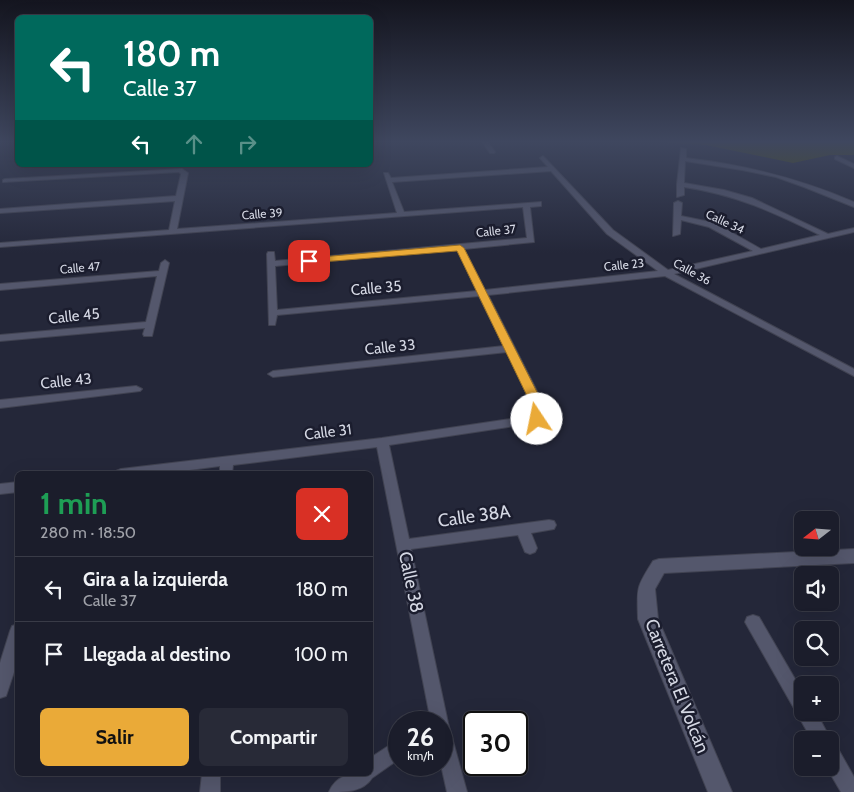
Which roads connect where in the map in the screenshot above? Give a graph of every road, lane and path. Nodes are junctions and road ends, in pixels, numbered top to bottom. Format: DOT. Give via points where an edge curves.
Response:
graph roads {
  1 [pos="184,179"];
  2 [pos="388,179"];
  3 [pos="561,179"];
  4 [pos="680,179"];
  5 [pos="786,179"];
  6 [pos="680,184"];
  7 [pos="180,198"];
  8 [pos="538,204"];
  9 [pos="526,205"];
  10 [pos="854,205"];
  11 [pos="0,211"];
  12 [pos="401,214"];
  13 [pos="677,217"];
  14 [pos="854,230"];
  15 [pos="172,232"];
  16 [pos="676,234"];
  17 [pos="827,236"];
  18 [pos="0,245"];
  19 [pos="460,248"];
  20 [pos="761,252"];
  21 [pos="165,263"];
  22 [pos="666,272"];
  23 [pos="163,273"];
  24 [pos="0,287"];
  25 [pos="482,293"];
  26 [pos="272,318"];
  27 [pos="151,324"];
  28 [pos="148,334"];
  29 [pos="0,338"];
  30 [pos="510,349"];
  31 [pos="854,373"];
  32 [pos="273,374"];
  33 [pos="136,389"];
  34 [pos="0,404"];
  35 [pos="382,442"];
  36 [pos="226,467"];
  37 [pos="166,471"];
  38 [pos="15,487"];
  39 [pos="0,489"];
  40 [pos="549,524"];
  41 [pos="522,528"];
  42 [pos="403,545"];
  43 [pos="530,548"];
  44 [pos="854,556"];
  45 [pos="753,622"];
  46 [pos="15,641"];
  47 [pos="0,690"];
  48 [pos="794,692"];
  49 [pos="436,711"];
  50 [pos="388,756"];
  51 [pos="373,767"];
  52 [pos="839,767"];
  53 [pos="211,776"];
  54 [pos="361,776"];
  55 [pos="453,776"];
  56 [pos="850,782"];
  57 [pos="210,792"];
  58 [pos="339,792"];
  59 [pos="457,792"];
  60 [pos="720,792"];
  1 -- 7 [label="street"];
  2 -- 12 [label="street"];
  3 -- 22 [label="street, Calle 36" via="610,232"];
  4 -- 6 [label="street"];
  5 -- 10 [label="street"];
  6 -- 13 [label="street"];
  6 -- 17 [label="street" via="715,189 762,204"];
  7 -- 11 [label="street"];
  7 -- 15 [label="street"];
  8 -- 9 [label="street, Calle 39"];
  9 -- 12 [label="street, Calle 39"];
  9 -- 19 [label="street, Calle 37" via="531,240"];
  12 -- 15 [label="street, Calle 39"];
  13 -- 16 [label="street"];
  13 -- 20 [label="street, Calle 34" via="712,225"];
  14 -- 17 [label="street, Calle 23"];
  15 -- 18 [label="street, Calle 39"];
  17 -- 20 [label="street, Calle 23"];
  19 -- 25 [label="street"];
  19 -- 26 [label="street, Calle 37" via="271,259"];
  20 -- 22 [label="street, Calle 23"];
  21 -- 23 [label="street"];
  22 -- 25 [label="street, Calle 23"];
  22 -- 31 [label="street, Calle 36"];
  23 -- 24 [label="street, Calle 47"];
  23 -- 27 [label="street"];
  25 -- 26 [label="street, Calle 35"];
  25 -- 30 [label="street"];
  27 -- 28 [label="street"];
  27 -- 29 [label="street, Calle 45"];
  30 -- 32 [label="street, Calle 33"];
  30 -- 35 [label="street, Calle 31" via="536,402 537,419"];
  33 -- 34 [label="street, Calle 43"];
  35 -- 36 [label="street, Calle 31"];
  35 -- 42 [label="street, Calle 38"];
  36 -- 37 [label="street, Calle 31"];
  38 -- 39 [label="street"];
  40 -- 41 [label="street, Calle 38A"];
  41 -- 42 [label="street, Calle 38A"];
  41 -- 43 [label="street"];
  42 -- 49 [label="street, Calle 38"];
  44 -- 60 [label="street, Carretera El Volcán" via="659,566 646,588 648,619"];
  45 -- 48 [label="street"];
  46 -- 47 [label="street"];
  50 -- 51 [label="street"];
  52 -- 56 [label="street"];
  53 -- 57 [label="street"];
  54 -- 58 [label="street"];
  55 -- 59 [label="street, Calle 38"];
}
